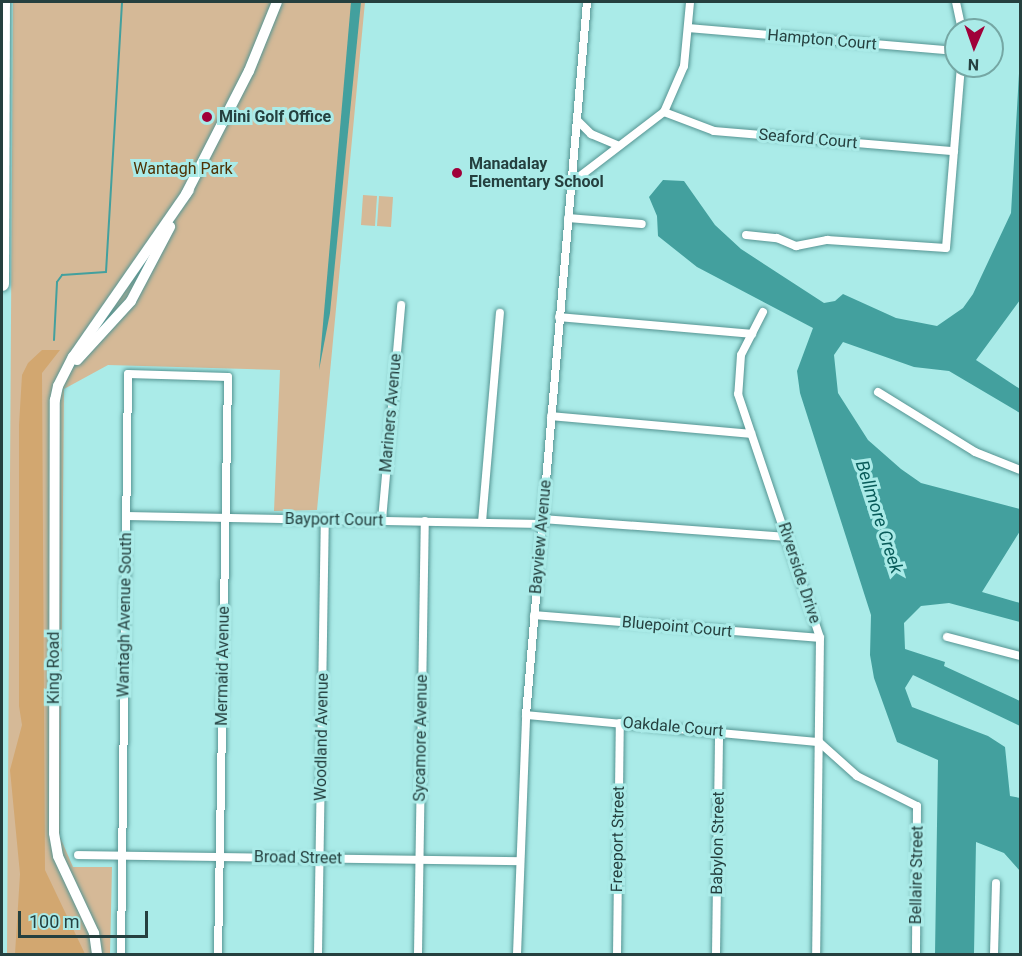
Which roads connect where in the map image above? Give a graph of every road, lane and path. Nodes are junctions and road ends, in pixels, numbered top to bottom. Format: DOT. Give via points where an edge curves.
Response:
graph roads {
  1 [pos="3,2"];
  2 [pos="277,2"];
  3 [pos="587,2"];
  4 [pos="690,2"];
  5 [pos="956,2"];
  6 [pos="959,18"];
  7 [pos="688,28"];
  8 [pos="944,50"];
  9 [pos="961,78"];
  10 [pos="664,112"];
  11 [pos="577,120"];
  12 [pos="617,145"];
  13 [pos="954,151"];
  14 [pos="571,183"];
  15 [pos="568,218"];
  16 [pos="642,224"];
  17 [pos="746,235"];
  18 [pos="2,284"];
  19 [pos="401,305"];
  20 [pos="763,312"];
  21 [pos="500,313"];
  22 [pos="560,317"];
  23 [pos="752,334"];
  24 [pos="128,374"];
  25 [pos="878,392"];
  26 [pos="551,417"];
  27 [pos="752,434"];
  28 [pos="1020,470"];
  29 [pos="126,516"];
  30 [pos="226,517"];
  31 [pos="325,519"];
  32 [pos="382,520"];
  33 [pos="425,521"];
  34 [pos="542,521"];
  35 [pos="482,522"];
  36 [pos="787,537"];
  37 [pos="534,615"];
  38 [pos="947,637"];
  39 [pos="820,638"];
  40 [pos="1020,656"];
  41 [pos="526,715"];
  42 [pos="620,723"];
  43 [pos="719,731"];
  44 [pos="819,742"];
  45 [pos="78,855"];
  46 [pos="122,855"];
  47 [pos="220,856"];
  48 [pos="320,858"];
  49 [pos="419,859"];
  50 [pos="519,861"];
  51 [pos="996,883"];
  52 [pos="97,954"];
  53 [pos="121,954"];
  54 [pos="218,954"];
  55 [pos="318,954"];
  56 [pos="418,954"];
  57 [pos="517,954"];
  58 [pos="617,954"];
  59 [pos="716,954"];
  60 [pos="816,954"];
  61 [pos="916,954"];
  62 [pos="994,954"];
  1 -- 18 [label="highway"];
  2 -- 52 [label="street, King Road" via="249,72 131,301 64,373 55,410 54,833 58,856 94,933"];
  3 -- 11 [label="street, Bayview Avenue"];
  4 -- 7 [label="street"];
  5 -- 6 [label="street"];
  7 -- 8 [label="street, Hampton Court"];
  7 -- 10 [label="street" via="684,66"];
  9 -- 13 [label="street"];
  10 -- 12 [label="street"];
  10 -- 13 [label="street, Seaford Court" via="714,131"];
  11 -- 12 [label="street" via="591,134"];
  11 -- 14 [label="street, Bayview Avenue"];
  12 -- 14 [label="street"];
  13 -- 17 [label="street" via="946,248 826,240 796,246 777,238"];
  14 -- 15 [label="street, Bayview Avenue"];
  15 -- 16 [label="street"];
  15 -- 22 [label="street, Bayview Avenue"];
  19 -- 32 [label="street, Mariners Avenue"];
  20 -- 23 [label="street, Riverside Drive"];
  21 -- 35 [label="street"];
  22 -- 23 [label="street"];
  22 -- 26 [label="street, Bayview Avenue"];
  23 -- 27 [label="street, Riverside Drive" via="741,355 737,381"];
  24 -- 29 [label="street, Wantagh Avenue South"];
  24 -- 30 [label="street, Mermaid Avenue" via="228,377"];
  25 -- 28 [label="street" via="975,453"];
  26 -- 27 [label="street"];
  26 -- 34 [label="street, Bayview Avenue"];
  27 -- 36 [label="street, Riverside Drive"];
  29 -- 30 [label="street, Bayport Court"];
  29 -- 46 [label="street, Wantagh Avenue South"];
  30 -- 31 [label="street, Bayport Court"];
  30 -- 47 [label="street, Mermaid Avenue"];
  31 -- 32 [label="street, Bayport Court"];
  31 -- 48 [label="street, Woodland Avenue"];
  32 -- 33 [label="street, Bayport Court"];
  33 -- 35 [label="street, Bayport Court"];
  33 -- 49 [label="street, Sycamore Avenue"];
  34 -- 35 [label="street, Bayport Court"];
  34 -- 36 [label="street, Bayport Court"];
  34 -- 37 [label="street, Bayview Avenue"];
  36 -- 39 [label="street, Riverside Drive"];
  37 -- 39 [label="street, Bluepoint Court"];
  37 -- 41 [label="street, Bayview Avenue"];
  38 -- 40 [label="street"];
  39 -- 44 [label="street, Riverside Drive"];
  41 -- 42 [label="street, Oakdale Court"];
  41 -- 50 [label="street, Bayview Avenue"];
  42 -- 43 [label="street, Oakdale Court"];
  42 -- 58 [label="street, Freeport Street"];
  43 -- 44 [label="street, Oakdale Court"];
  43 -- 59 [label="street, Babylon Street"];
  44 -- 60 [label="street, Riverside Drive"];
  44 -- 61 [label="street, Bellaire Street" via="857,776 918,806"];
  45 -- 46 [label="street, Broad Street"];
  46 -- 47 [label="street, Broad Street"];
  46 -- 53 [label="street, Wantagh Avenue South"];
  47 -- 48 [label="street, Broad Street"];
  47 -- 54 [label="street, Mermaid Avenue"];
  48 -- 49 [label="street, Broad Street"];
  48 -- 55 [label="street, Woodland Avenue"];
  49 -- 50 [label="street, Broad Street"];
  49 -- 56 [label="street, Sycamore Avenue"];
  50 -- 57 [label="street, Bayview Avenue"];
  51 -- 62 [label="street"];
}
